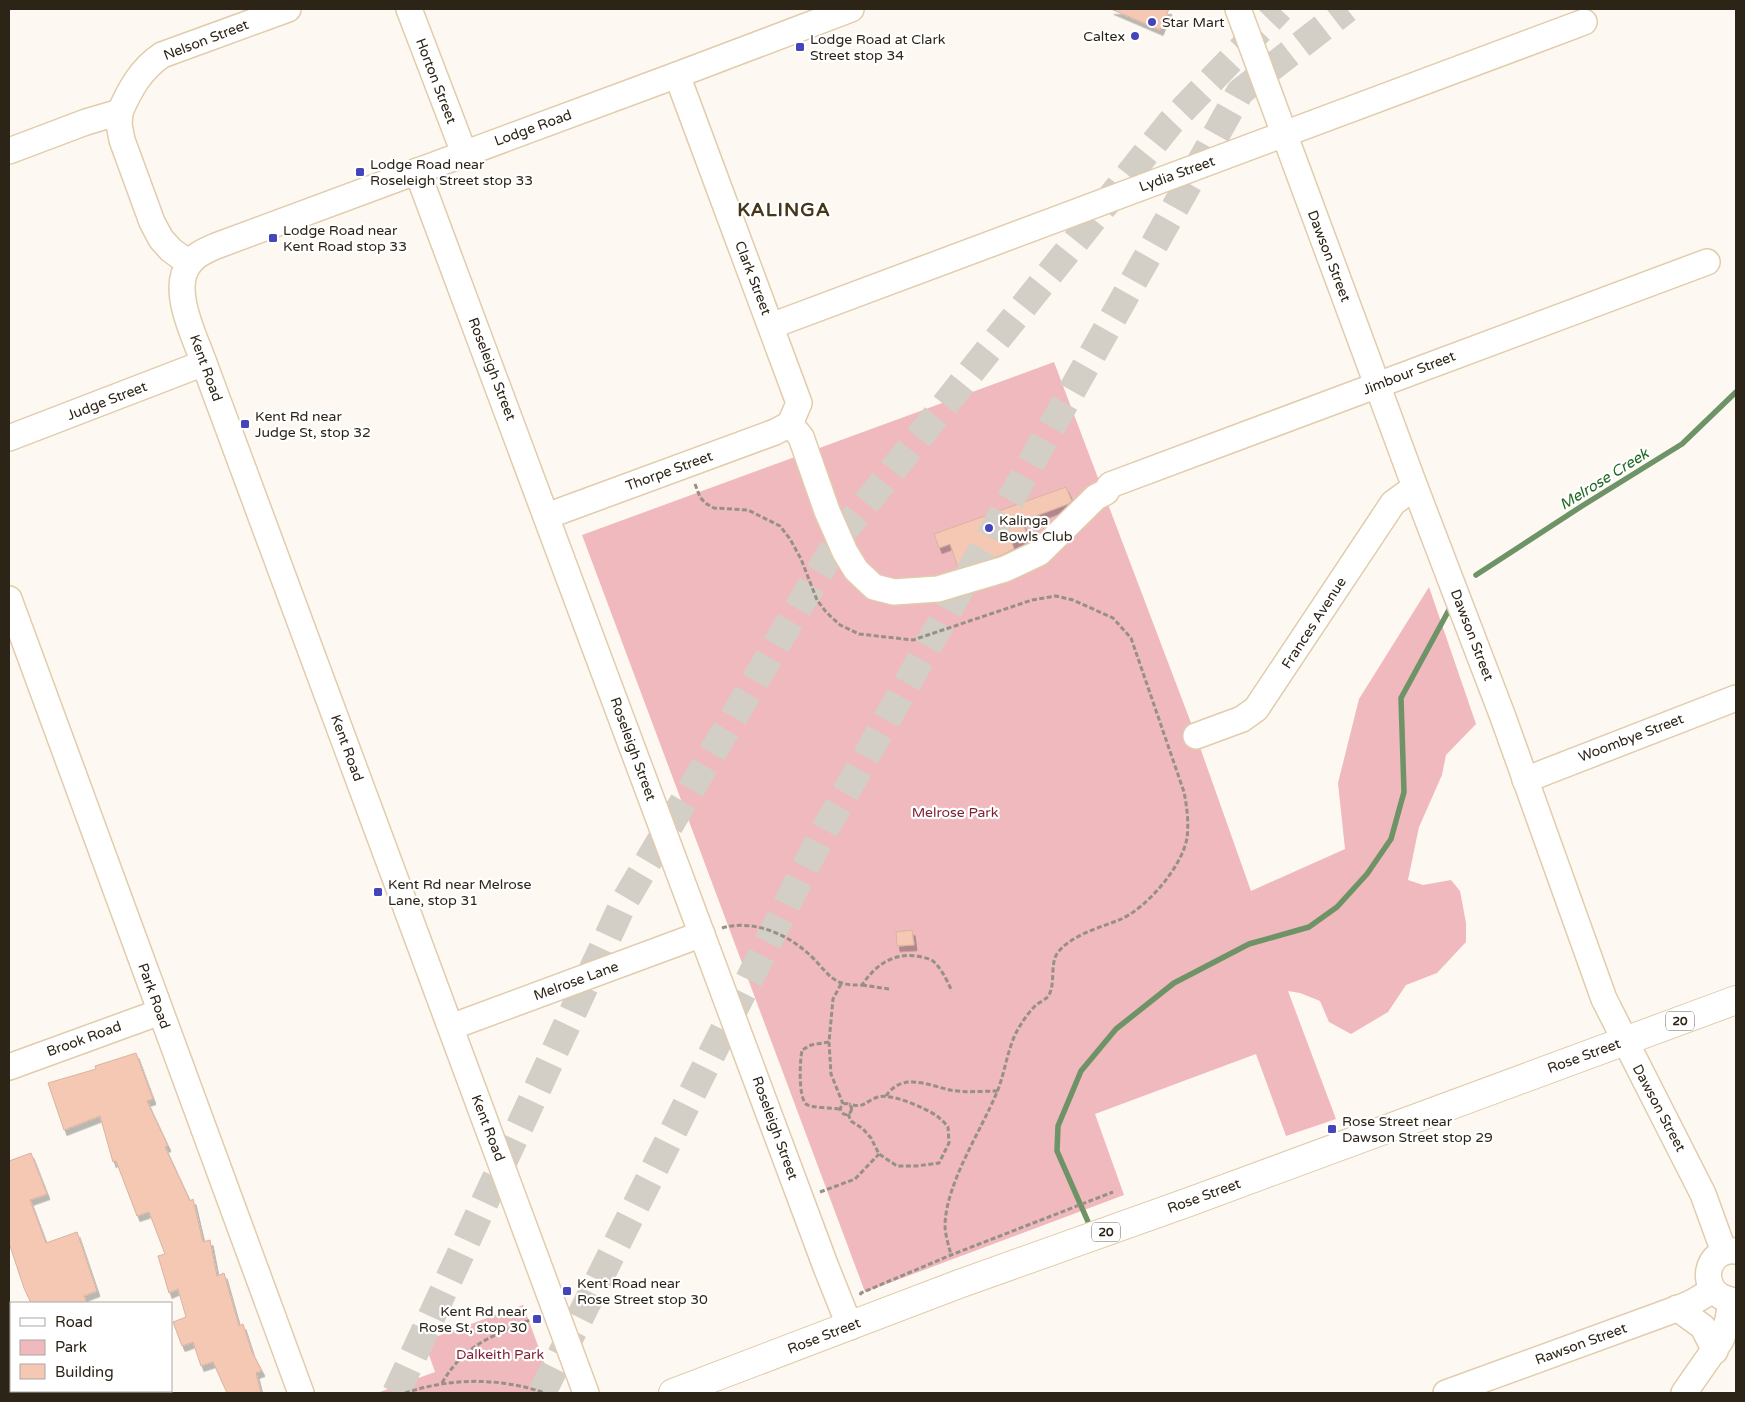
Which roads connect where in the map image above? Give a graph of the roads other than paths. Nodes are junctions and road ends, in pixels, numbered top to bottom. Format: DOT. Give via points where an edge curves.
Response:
graph roads {
  1 [pos="288,9"];
  2 [pos="409,9"];
  3 [pos="851,9"];
  4 [pos="1238,9"];
  5 [pos="1584,22"];
  6 [pos="677,75"];
  7 [pos="120,112"];
  8 [pos="1284,134"];
  9 [pos="9,151"];
  10 [pos="464,153"];
  11 [pos="417,171"];
  12 [pos="1707,262"];
  13 [pos="189,263"];
  14 [pos="771,326"];
  15 [pos="204,363"];
  16 [pos="1378,385"];
  17 [pos="790,424"];
  18 [pos="9,438"];
  19 [pos="1415,487"];
  20 [pos="547,516"];
  21 [pos="9,599"];
  22 [pos="1736,698"];
  23 [pos="1196,736"];
  24 [pos="1525,780"];
  25 [pos="702,934"];
  26 [pos="1736,1000"];
  27 [pos="160,1012"];
  28 [pos="451,1027"];
  29 [pos="1624,1041"];
  30 [pos="9,1067"];
  31 [pos="1730,1252"];
  32 [pos="1727,1296"];
  33 [pos="1677,1308"];
  34 [pos="850,1327"];
  35 [pos="1715,1351"];
  36 [pos="301,1393"];
  37 [pos="586,1393"];
  38 [pos="673,1393"];
  39 [pos="1446,1393"];
  40 [pos="1684,1393"];
  1 -- 7 [label="street, Nelson Street" via="162,56 141,73"];
  2 -- 10 [label="street, Horton Street"];
  3 -- 6 [label="street, Lodge Road"];
  4 -- 8 [label="street, Dawson Street"];
  5 -- 8 [label="street, Lydia Street"];
  6 -- 10 [label="street, Lodge Road"];
  6 -- 14 [label="street, Clark Street"];
  7 -- 9 [label="street"];
  7 -- 13 [label="street" via="122,140 152,222 161,239"];
  8 -- 14 [label="street, Lydia Street"];
  8 -- 16 [label="street, Dawson Street"];
  10 -- 11 [label="street, Lodge Road"];
  11 -- 13 [label="street, Lodge Road" via="216,246"];
  11 -- 20 [label="street, Roseleigh Street"];
  12 -- 16 [label="street, Jimbour Street"];
  13 -- 15 [label="street, Kent Road" via="183,276 184,307"];
  14 -- 17 [label="street, Clark Street" via="799,403"];
  15 -- 18 [label="street, Judge Street"];
  15 -- 28 [label="street, Kent Road"];
  16 -- 17 [label="street, Jimbour Street" via="1110,485 1040,553 1005,569 938,589 894,592 874,587 852,564 827,511 801,436"];
  16 -- 19 [label="street, Dawson Street"];
  17 -- 20 [label="street, Thorpe Street"];
  19 -- 23 [label="street, Frances Avenue" via="1393,502 1256,709 1242,720"];
  19 -- 24 [label="street, Dawson Street"];
  20 -- 25 [label="street, Roseleigh Street"];
  21 -- 27 [label="street, Park Road"];
  22 -- 24 [label="street, Woombye Street"];
  24 -- 29 [label="street, Dawson Street" via="1604,1000"];
  25 -- 28 [label="street, Melrose Lane"];
  25 -- 34 [label="street, Roseleigh Street"];
  26 -- 29 [label="main road, Rose Street / 20"];
  27 -- 30 [label="street, Brook Road"];
  27 -- 36 [label="street, Park Road"];
  28 -- 37 [label="street, Kent Road"];
  29 -- 31 [label="street, Dawson Street"];
  29 -- 34 [label="main road, Rose Street / 20" via="959,1284"];
  31 -- 32 [label="street" via="1718,1256 1709,1268 1709,1284"];
  32 -- 33 [label="street, Rawson Street"];
  32 -- 35 [label="street" via="1726,1328"];
  33 -- 35 [label="street" via="1703,1327"];
  33 -- 39 [label="street, Rawson Street"];
  34 -- 38 [label="main road, Rose Street / 20"];
  35 -- 40 [label="street"];
}
